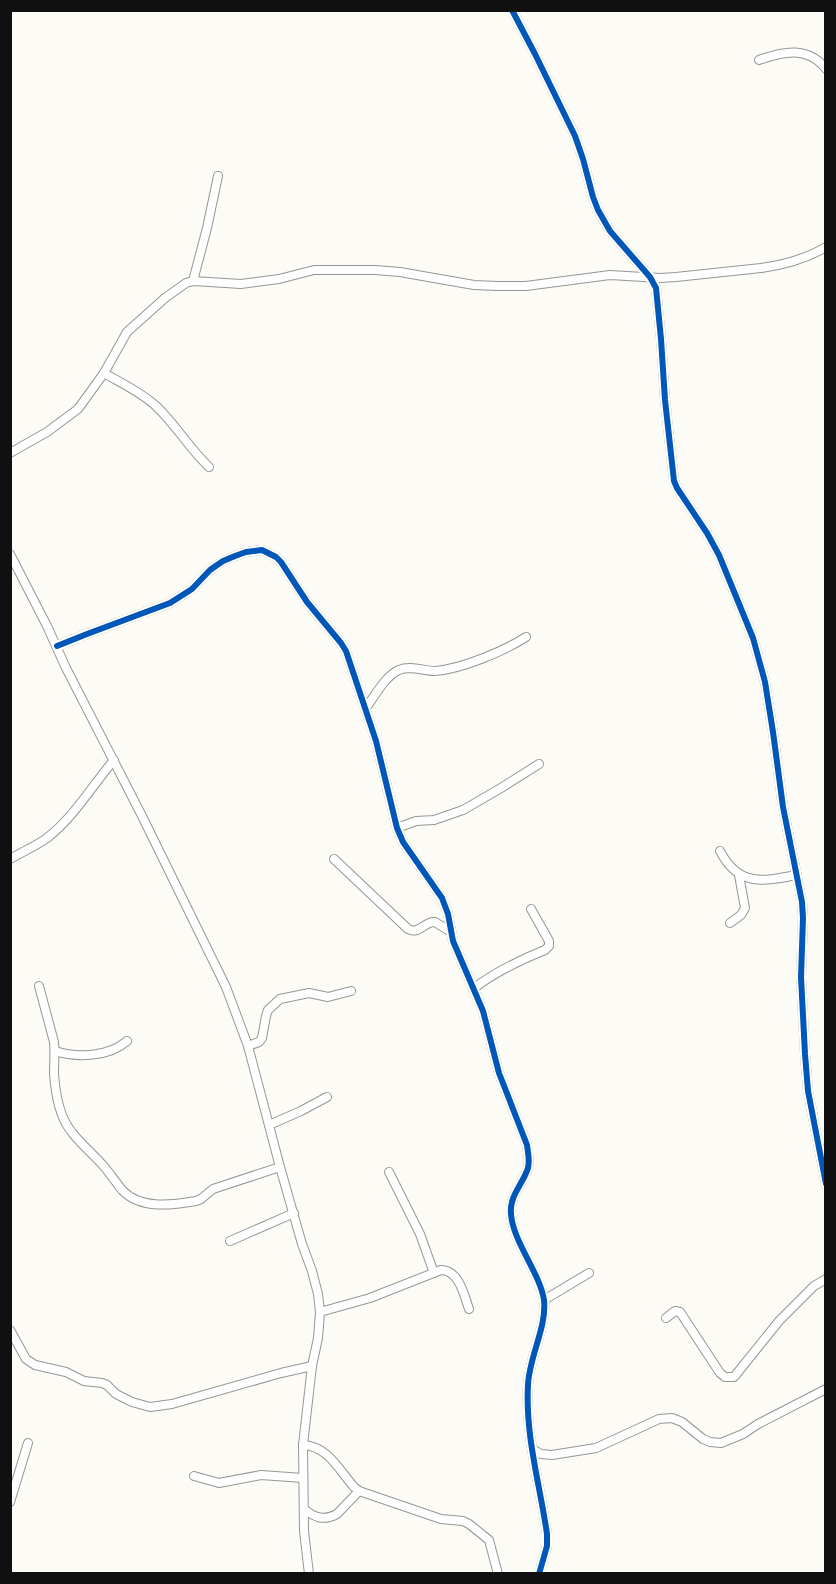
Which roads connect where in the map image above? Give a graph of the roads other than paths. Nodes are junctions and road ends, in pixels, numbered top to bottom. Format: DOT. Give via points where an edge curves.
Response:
graph roads {
  1 [pos="512,10"];
  2 [pos="759,60"];
  3 [pos="825,69"];
  4 [pos="218,176"];
  5 [pos="825,247"];
  6 [pos="650,277"];
  7 [pos="193,280"];
  8 [pos="104,373"];
  9 [pos="10,453"];
  10 [pos="209,467"];
  11 [pos="10,554"];
  12 [pos="526,637"];
  13 [pos="57,646"];
  14 [pos="366,708"];
  15 [pos="114,760"];
  16 [pos="539,764"];
  17 [pos="397,828"];
  18 [pos="720,851"];
  19 [pos="10,859"];
  20 [pos="334,859"];
  21 [pos="739,875"];
  22 [pos="796,875"];
  23 [pos="531,909"];
  24 [pos="730,923"];
  25 [pos="451,932"];
  26 [pos="39,986"];
  27 [pos="473,988"];
  28 [pos="351,991"];
  29 [pos="127,1041"];
  30 [pos="248,1046"];
  31 [pos="55,1051"];
  32 [pos="327,1097"];
  33 [pos="269,1125"];
  34 [pos="279,1167"];
  35 [pos="389,1172"];
  36 [pos="825,1184"];
  37 [pos="294,1213"];
  38 [pos="230,1241"];
  39 [pos="434,1273"];
  40 [pos="589,1273"];
  41 [pos="825,1279"];
  42 [pos="544,1300"];
  43 [pos="469,1309"];
  44 [pos="320,1312"];
  45 [pos="666,1318"];
  46 [pos="10,1330"];
  47 [pos="312,1366"];
  48 [pos="825,1389"];
  49 [pos="28,1443"];
  50 [pos="303,1445"];
  51 [pos="532,1449"];
  52 [pos="194,1476"];
  53 [pos="303,1478"];
  54 [pos="360,1491"];
  55 [pos="10,1502"];
  56 [pos="304,1509"];
  57 [pos="309,1574"];
  58 [pos="498,1574"];
  59 [pos="539,1574"];
  1 -- 6 [label="street" via="575,136 598,210 617,240"];
  2 -- 3 [label="street" via="799,53 814,57"];
  4 -- 7 [label="street"];
  5 -- 6 [label="street" via="776,266"];
  6 -- 7 [label="street" via="610,275 526,286 484,286 400,272 314,270 241,284"];
  6 -- 22 [label="street" via="658,297 674,481 719,555 753,638 765,682"];
  7 -- 8 [label="street" via="133,326"];
  8 -- 9 [label="street" via="78,409"];
  8 -- 10 [label="street" via="154,405"];
  11 -- 13 [label="street"];
  12 -- 14 [label="street" via="466,664 435,671 400,669 387,679"];
  13 -- 14 [label="street" via="170,603 223,561 246,552 267,551 281,562 341,643"];
  13 -- 15 [label="street"];
  14 -- 17 [label="street"];
  15 -- 19 [label="street" via="61,825"];
  15 -- 30 [label="street" via="226,987"];
  16 -- 17 [label="street" via="463,810"];
  17 -- 25 [label="street" via="442,898"];
  18 -- 21 [label="street"];
  20 -- 25 [label="street" via="408,929 417,931 435,921"];
  21 -- 22 [label="street" via="778,879"];
  21 -- 24 [label="street" via="745,908"];
  22 -- 36 [label="street" via="803,918 807,1082"];
  23 -- 27 [label="street" via="549,946"];
  25 -- 27 [label="street"];
  26 -- 31 [label="street"];
  27 -- 42 [label="street" via="499,1073 527,1145 527,1170 513,1196 511,1212"];
  28 -- 30 [label="street" via="328,997 309,993 280,999 268,1010 262,1038"];
  29 -- 31 [label="street" via="102,1053"];
  30 -- 33 [label="street"];
  31 -- 34 [label="street" via="56,1094 65,1123 130,1197 163,1205 193,1202 213,1189"];
  32 -- 33 [label="street"];
  33 -- 34 [label="street"];
  34 -- 37 [label="street"];
  35 -- 39 [label="street" via="420,1234"];
  37 -- 38 [label="street"];
  37 -- 44 [label="street"];
  39 -- 43 [label="street" via="453,1273"];
  39 -- 44 [label="street"];
  40 -- 42 [label="street"];
  41 -- 45 [label="street" via="779,1321 734,1377 720,1373 680,1312"];
  42 -- 51 [label="street" via="527,1386"];
  44 -- 47 [label="street"];
  46 -- 47 [label="street" via="26,1359 35,1365 105,1384 117,1395 150,1407"];
  47 -- 50 [label="street"];
  48 -- 51 [label="street" via="721,1443 703,1439 672,1418 659,1419 596,1448 552,1455"];
  49 -- 55 [label="street"];
  50 -- 53 [label="street"];
  50 -- 54 [label="street" via="323,1451"];
  51 -- 59 [label="street" via="547,1534"];
  52 -- 53 [label="street" via="219,1483 261,1475"];
  53 -- 56 [label="street"];
  54 -- 56 [label="street" via="333,1516 319,1518"];
  54 -- 58 [label="street" via="441,1519 470,1524 489,1540"];
  56 -- 57 [label="street"];
}
